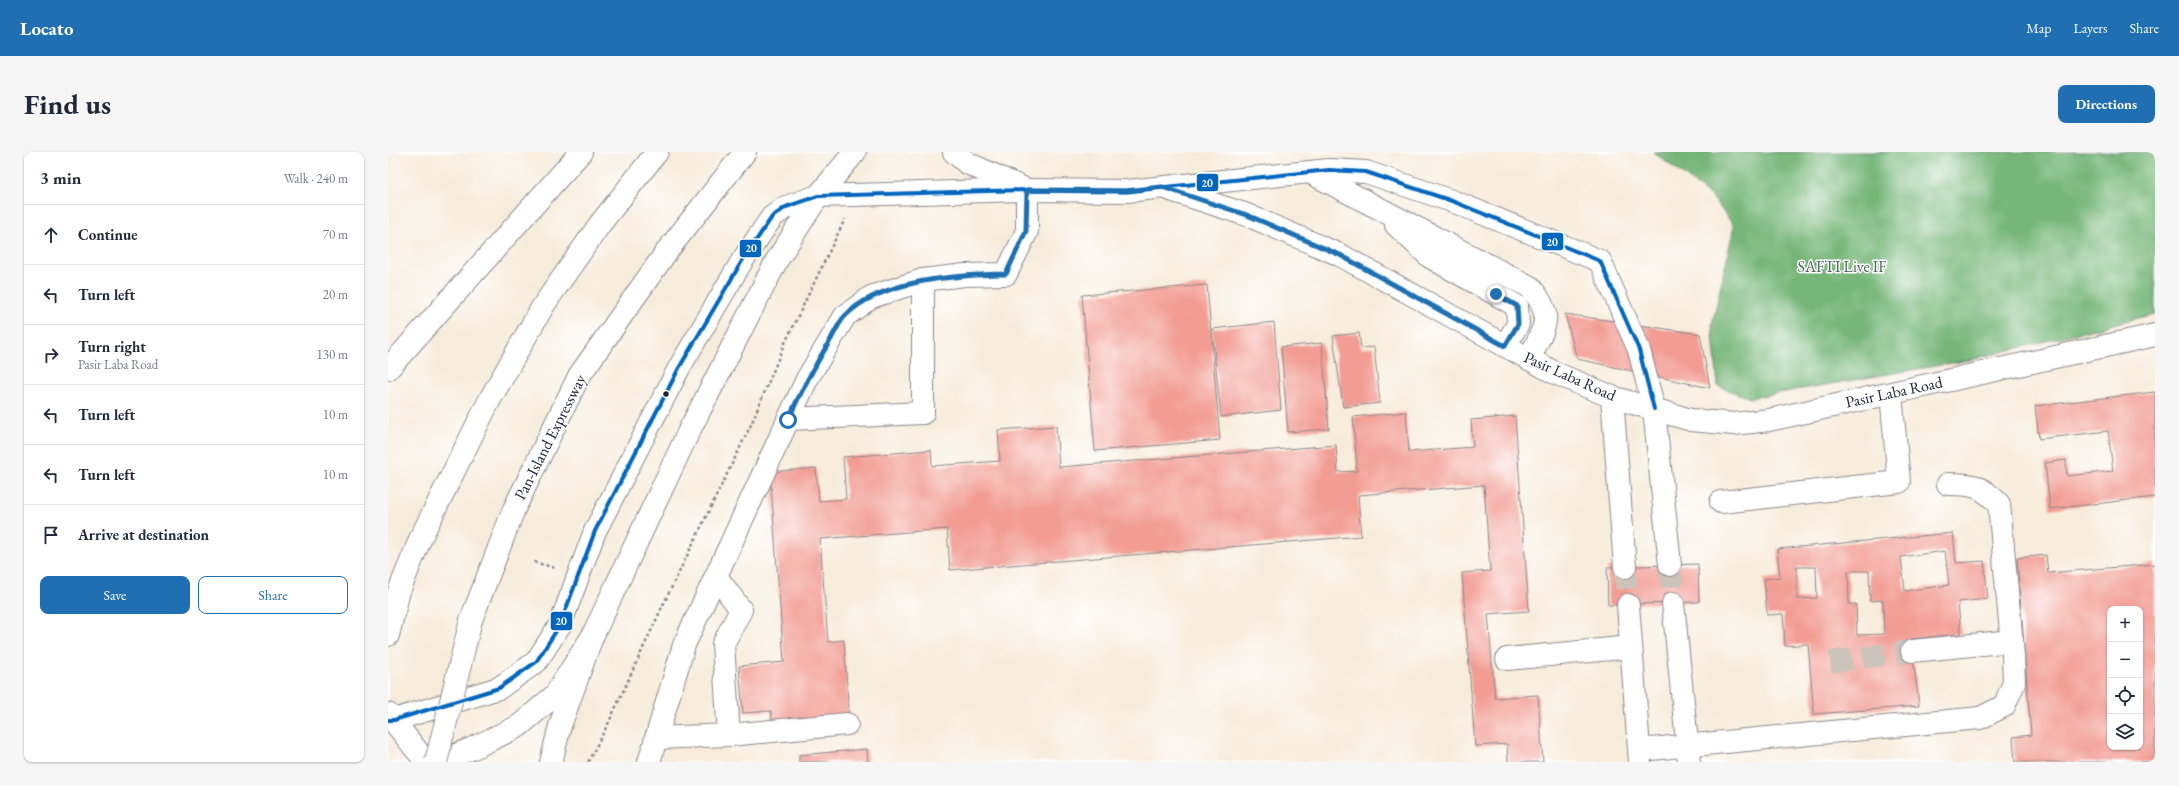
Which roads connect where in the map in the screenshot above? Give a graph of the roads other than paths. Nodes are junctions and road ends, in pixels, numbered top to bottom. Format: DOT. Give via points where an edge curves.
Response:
graph roads {
  1 [pos="581,152"];
  2 [pos="657,152"];
  3 [pos="745,152"];
  4 [pos="855,152"];
  5 [pos="954,152"];
  6 [pos="1311,173"];
  7 [pos="1162,187"];
  8 [pos="1027,190"];
  9 [pos="818,196"];
  10 [pos="1377,206"];
  11 [pos="923,280"];
  12 [pos="2155,335"];
  13 [pos="1505,346"];
  14 [pos="1529,359"];
  15 [pos="388,369"];
  16 [pos="1890,394"];
  17 [pos="1612,397"];
  18 [pos="1654,409"];
  19 [pos="788,420"];
  20 [pos="1948,484"];
  21 [pos="1721,502"];
  22 [pos="1670,565"];
  23 [pos="1626,567"];
  24 [pos="716,576"];
  25 [pos="1673,603"];
  26 [pos="1628,605"];
  27 [pos="388,635"];
  28 [pos="592,638"];
  29 [pos="2012,641"];
  30 [pos="1631,647"];
  31 [pos="1912,651"];
  32 [pos="1508,659"];
  33 [pos="390,720"];
  34 [pos="847,724"];
  35 [pos="729,736"];
  36 [pos="656,738"];
  37 [pos="1688,754"];
  38 [pos="1640,756"];
  39 [pos="426,762"];
  40 [pos="437,762"];
  41 [pos="551,762"];
  42 [pos="649,762"];
  1 -- 15 [label="main road"];
  2 -- 27 [label="main road" via="600,224 543,306 489,401 421,537 399,591"];
  3 -- 40 [label="main road, Pan-Island Expressway, bridge" via="667,251 579,376 514,510 471,620"];
  4 -- 9 [label="main road"];
  5 -- 8 [label="main road" via="967,163"];
  6 -- 7 [label="main road"];
  6 -- 10 [label="main road"];
  6 -- 18 [label="main road" via="1329,170 1366,172 1452,201 1600,261 1639,350"];
  7 -- 8 [label="main road, Pasir Laba Road" via="1127,191"];
  7 -- 13 [label="main road, Pasir Laba Road" via="1247,215 1340,255"];
  8 -- 9 [label="main road, Pasir Laba Road"];
  8 -- 11 [label="main road" via="1026,231 1006,274 965,274"];
  9 -- 28 [label="main road" via="777,260 689,431"];
  9 -- 33 [label="main road" via="786,207 772,217 742,261 679,368 595,531 560,625 536,662 499,688"];
  10 -- 13 [label="main road" via="1430,257 1517,306 1518,324"];
  10 -- 14 [label="main road" via="1530,287 1542,300 1546,322"];
  11 -- 19 [label="main road" via="871,297 845,316 807,379"];
  11 -- 19 [label="main road" via="923,413"];
  12 -- 16 [label="main road, Pasir Laba Road"];
  13 -- 14 [label="main road, Pasir Laba Road"];
  14 -- 17 [label="main road, Pasir Laba Road"];
  16 -- 18 [label="main road, Pasir Laba Road" via="1769,420 1734,424 1691,420"];
  16 -- 21 [label="main road" via="1899,482"];
  17 -- 18 [label="main road, Pasir Laba Road"];
  17 -- 23 [label="main road"];
  18 -- 22 [label="main road"];
  19 -- 24 [label="main road"];
  20 -- 29 [label="main road" via="1967,484 1984,489 1999,504"];
  24 -- 35 [label="main road" via="741,610 723,644"];
  24 -- 36 [label="main road" via="684,645"];
  25 -- 37 [label="main road"];
  26 -- 30 [label="main road"];
  28 -- 40 [label="main road" via="555,695 519,726"];
  28 -- 41 [label="main road" via="560,726"];
  29 -- 31 [label="main road"];
  29 -- 37 [label="main road" via="2014,683 2004,706 1980,718"];
  30 -- 32 [label="main road"];
  30 -- 38 [label="main road"];
  33 -- 39 [label="main road"];
  34 -- 35 [label="main road"];
  35 -- 36 [label="main road"];
  36 -- 42 [label="main road"];
  37 -- 38 [label="main road"];
}
